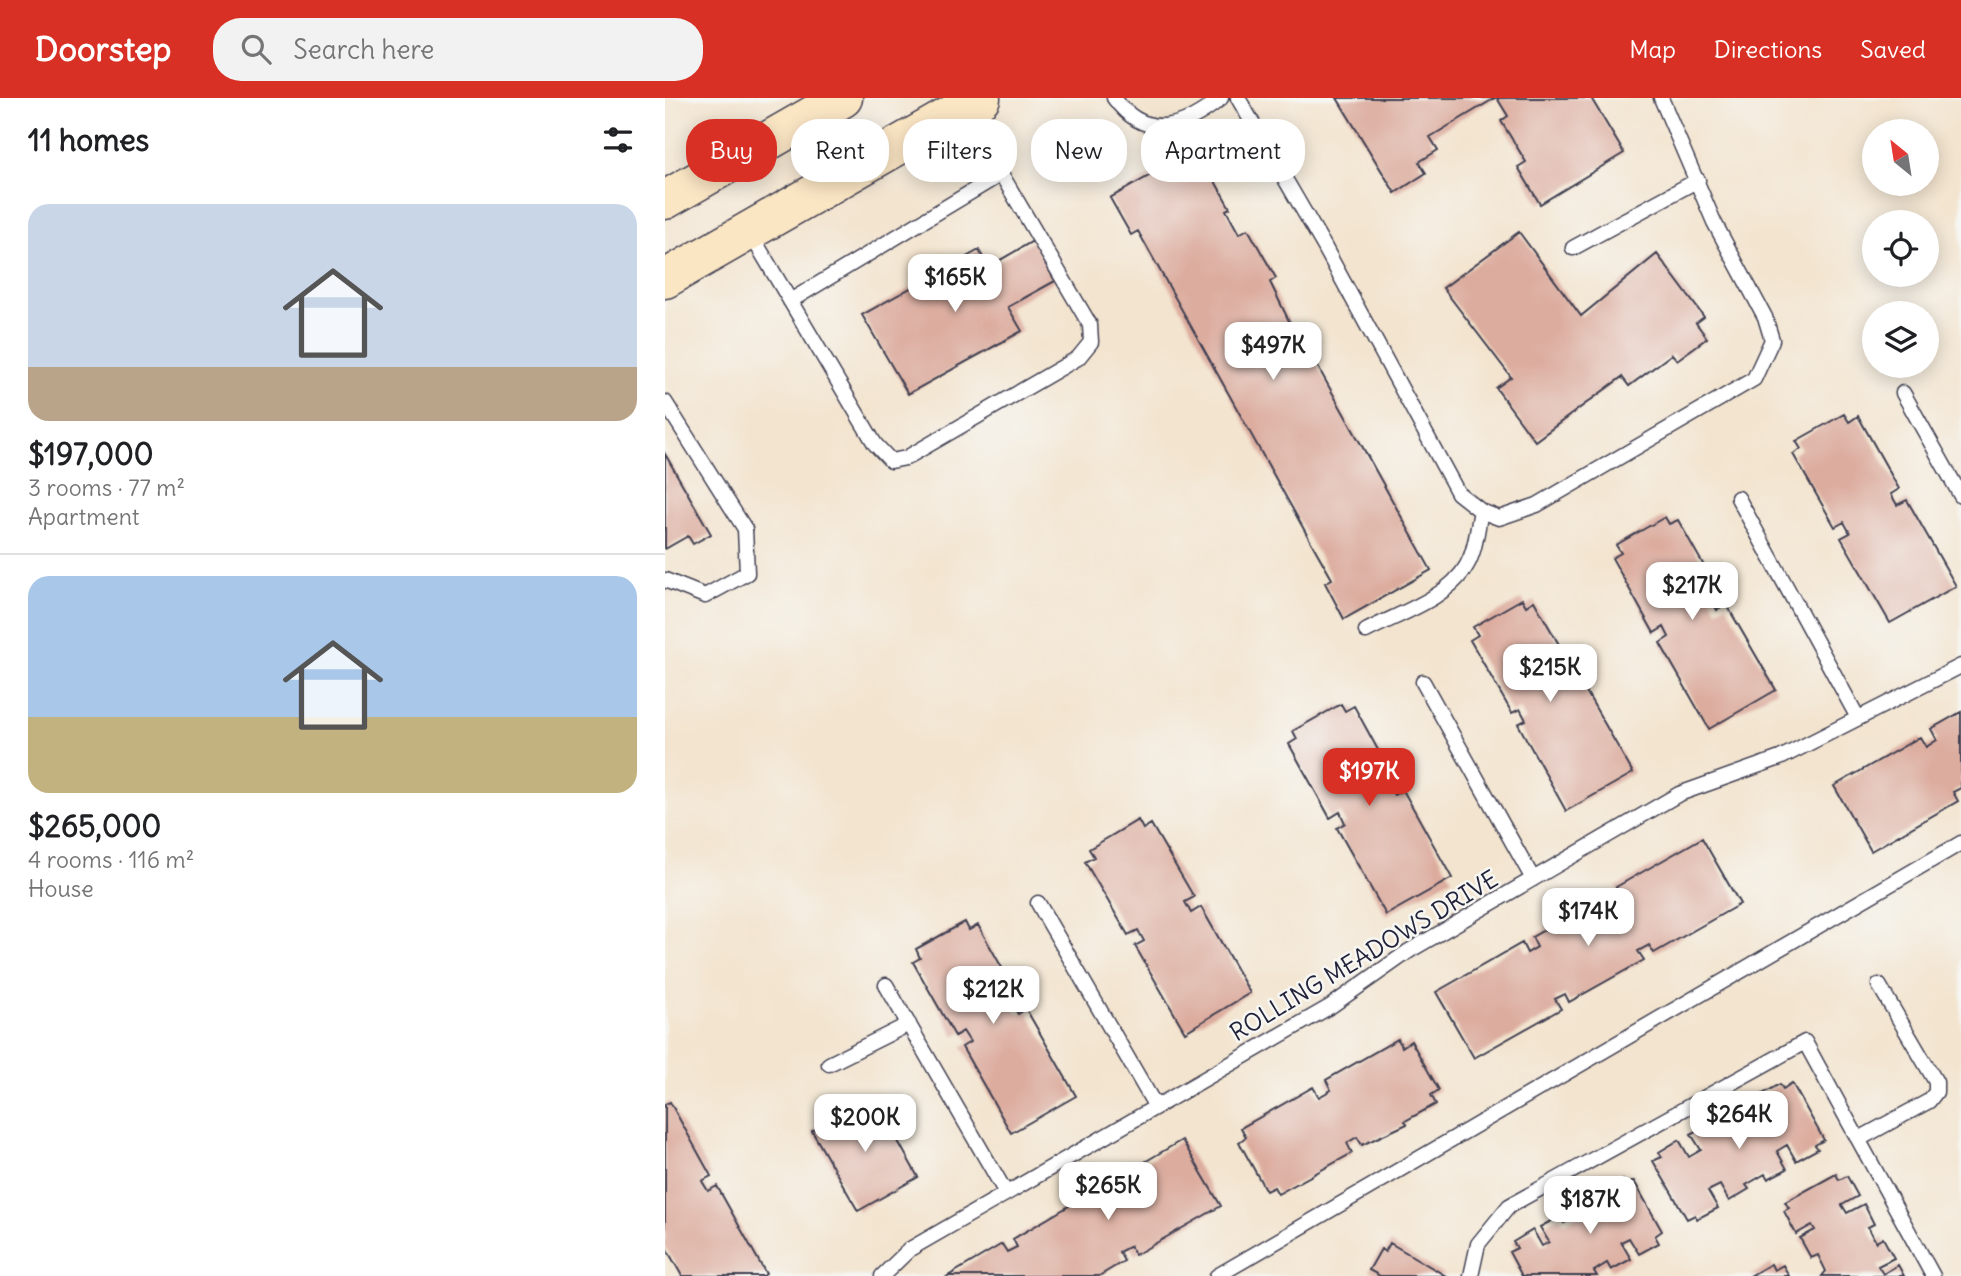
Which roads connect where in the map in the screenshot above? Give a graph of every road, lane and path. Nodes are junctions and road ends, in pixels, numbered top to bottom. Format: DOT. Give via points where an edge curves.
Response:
graph roads {
  1 [pos="843,98"];
  2 [pos="1114,98"];
  3 [pos="1221,98"];
  4 [pos="1238,98"];
  5 [pos="1661,98"];
  6 [pos="972,103"];
  7 [pos="1698,180"];
  8 [pos="988,182"];
  9 [pos="1006,182"];
  10 [pos="665,200"];
  11 [pos="749,232"];
  12 [pos="1573,248"];
  13 [pos="665,279"];
  14 [pos="790,301"];
  15 [pos="1903,393"];
  16 [pos="665,402"];
  17 [pos="1961,496"];
  18 [pos="1738,498"];
  19 [pos="1481,512"];
  20 [pos="665,580"];
  21 [pos="1366,631"];
  22 [pos="1961,666"];
  23 [pos="1423,682"];
  24 [pos="1858,718"];
  25 [pos="1961,843"];
  26 [pos="1533,879"];
  27 [pos="1038,903"];
  28 [pos="886,985"];
  29 [pos="1878,985"];
  30 [pos="909,1024"];
  31 [pos="829,1065"];
  32 [pos="1156,1107"];
  33 [pos="1859,1139"];
  34 [pos="1006,1193"];
  35 [pos="882,1276"];
  36 [pos="1217,1276"];
  37 [pos="1471,1276"];
  38 [pos="1933,1276"];
  1 -- 10 [label="main road"];
  2 -- 3 [label="lane" via="1122,110 1145,123 1170,128 1202,114"];
  4 -- 19 [label="lane" via="1458,493"];
  5 -- 7 [label="lane"];
  6 -- 11 [label="main road"];
  7 -- 12 [label="lane"];
  7 -- 19 [label="lane" via="1772,340 1754,379 1537,505 1499,519"];
  8 -- 14 [label="lane"];
  9 -- 14 [label="lane" via="1090,325 1091,342 1078,358 906,458 891,461 875,444"];
  11 -- 13 [label="main road"];
  11 -- 14 [label="lane"];
  15 -- 17 [label="lane"];
  16 -- 20 [label="lane" via="745,529 747,573 705,596"];
  18 -- 24 [label="lane"];
  19 -- 21 [label="lane" via="1467,565 1456,580"];
  22 -- 24 [label="lane, ROLLING MEADOWS DRIVE"];
  23 -- 26 [label="lane"];
  24 -- 26 [label="lane, ROLLING MEADOWS DRIVE" via="1780,758 1679,794"];
  25 -- 36 [label="lane"];
  26 -- 32 [label="lane, ROLLING MEADOWS DRIVE" via="1409,951 1331,1006"];
  27 -- 32 [label="lane"];
  28 -- 30 [label="lane"];
  29 -- 33 [label="lane" via="1936,1082 1936,1092 1929,1101"];
  30 -- 31 [label="lane"];
  30 -- 34 [label="lane"];
  32 -- 34 [label="lane, ROLLING MEADOWS DRIVE"];
  33 -- 37 [label="lane" via="1805,1042 1509,1206 1478,1244"];
  33 -- 38 [label="lane"];
  34 -- 35 [label="lane, ROLLING MEADOWS DRIVE" via="910,1248"];
}
